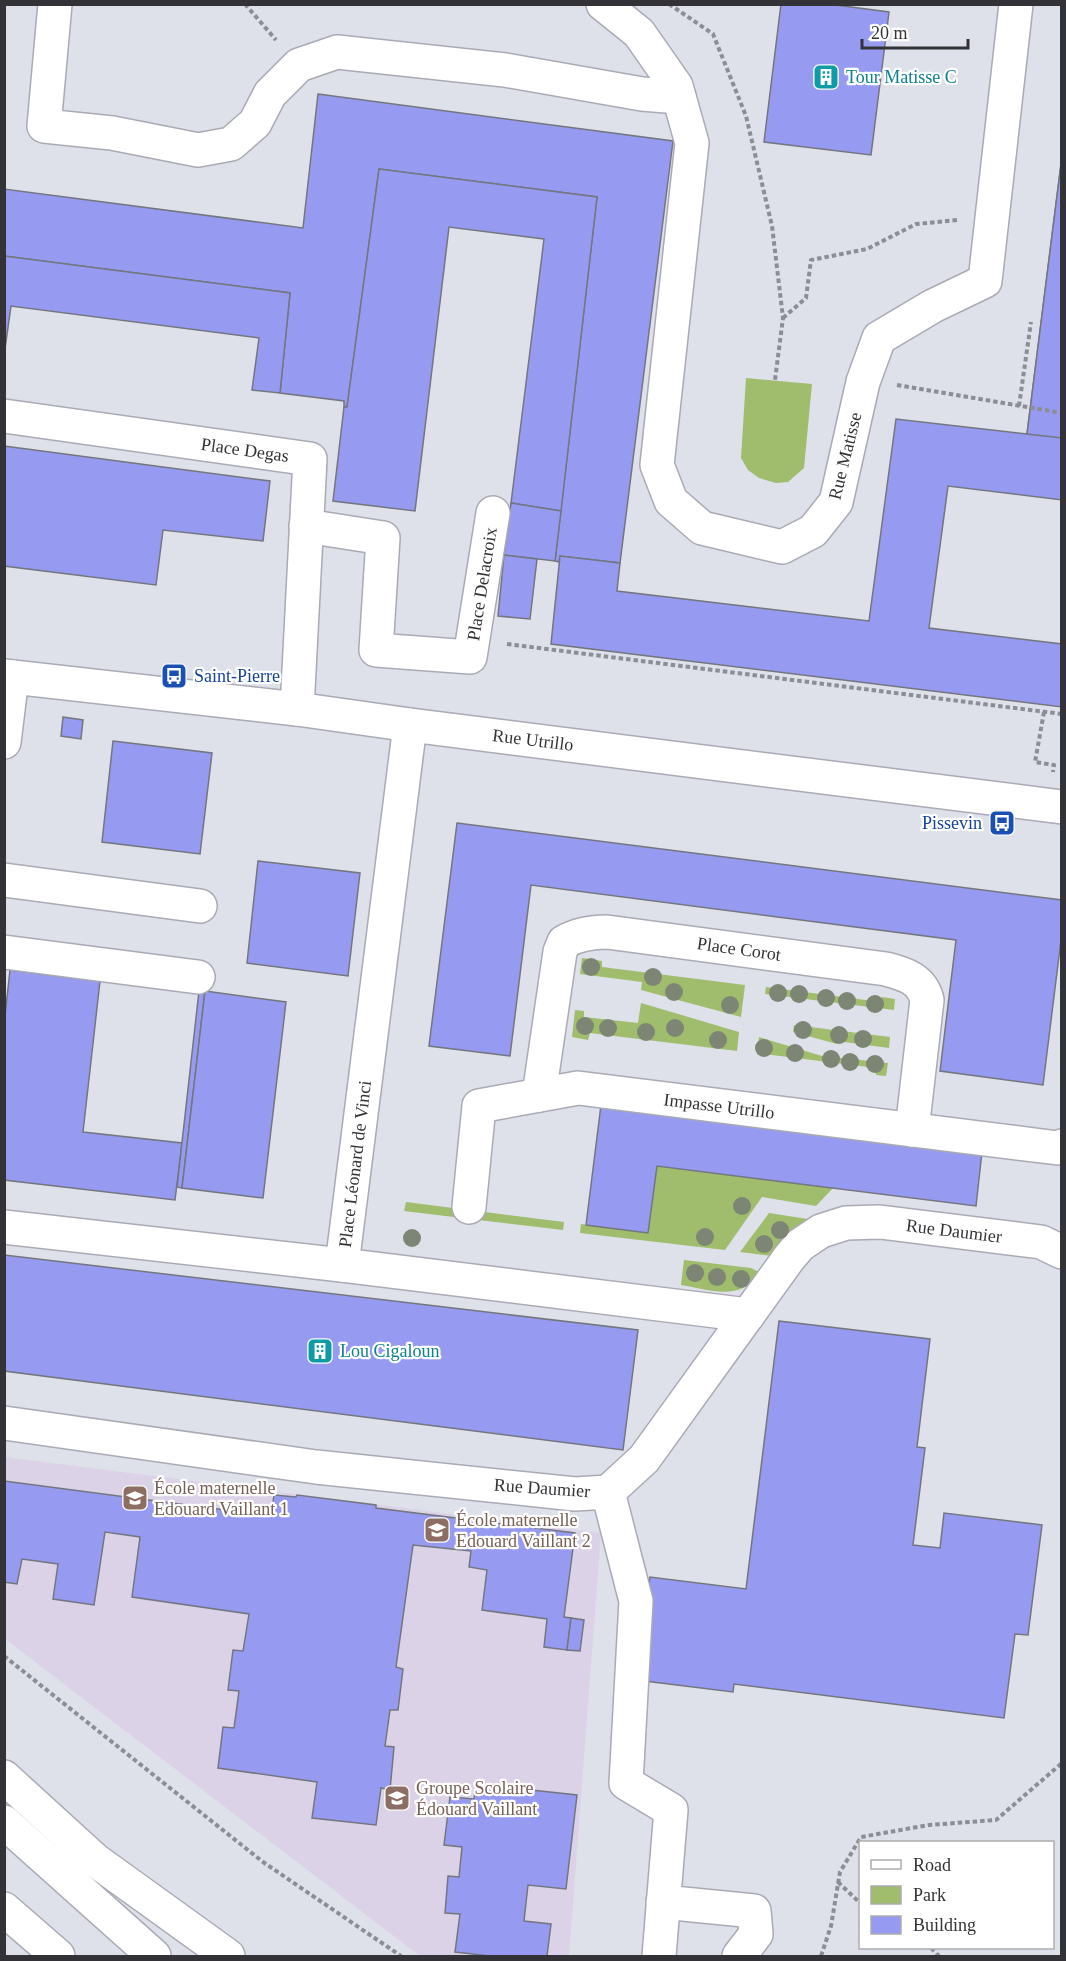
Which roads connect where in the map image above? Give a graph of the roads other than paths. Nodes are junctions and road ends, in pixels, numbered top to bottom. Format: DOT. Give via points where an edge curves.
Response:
graph roads {
  1 [pos="55,4"];
  2 [pos="603,4"];
  3 [pos="1016,4"];
  4 [pos="679,97"];
  5 [pos="4,416"];
  6 [pos="493,513"];
  7 [pos="306,526"];
  8 [pos="8,676"];
  9 [pos="297,709"];
  10 [pos="410,725"];
  11 [pos="5,731"];
  12 [pos="1062,807"];
  13 [pos="4,880"];
  14 [pos="201,906"];
  15 [pos="4,952"];
  16 [pos="198,977"];
  17 [pos="539,1095"];
  18 [pos="912,1130"];
  19 [pos="1062,1146"];
  20 [pos="469,1207"];
  21 [pos="4,1227"];
  22 [pos="1062,1252"];
  23 [pos="342,1265"];
  24 [pos="748,1315"];
  25 [pos="4,1423"];
  26 [pos="608,1492"];
  27 [pos="4,1777"];
  28 [pos="4,1822"];
  29 [pos="663,1902"];
  30 [pos="4,1909"];
  31 [pos="58,1956"];
  32 [pos="154,1956"];
  33 [pos="228,1956"];
  34 [pos="659,1956"];
  35 [pos="739,1956"];
  1 -- 4 [label="street" via="44,126 112,133 198,150 231,144 255,123 270,94 299,65 338,52 505,70 632,93"];
  2 -- 4 [label="street, Rue Matisse" via="639,33 676,86"];
  3 -- 4 [label="street, Rue Matisse" via="985,281 879,338 863,382 836,502 813,531 782,547 702,528 671,501 657,465 692,143"];
  5 -- 7 [label="street, Place Degas" via="310,459"];
  6 -- 7 [label="street, Place Delacroix" via="470,657 376,650 383,538"];
  7 -- 9 [label="street, Place Degas"];
  8 -- 9 [label="street, Rue Utrillo"];
  8 -- 11 [label="street"];
  9 -- 10 [label="street, Rue Utrillo"];
  10 -- 12 [label="street, Rue Utrillo"];
  10 -- 23 [label="street, Place Léonard de Vinci"];
  13 -- 14 [label="street"];
  15 -- 16 [label="street"];
  17 -- 18 [label="street, Impasse Utrillo" via="578,1088"];
  17 -- 18 [label="street, Place Corot" via="564,942 591,932 607,932 886,969 912,977 925,991 927,1000"];
  17 -- 20 [label="street, Impasse Utrillo" via="479,1106"];
  18 -- 19 [label="street, Impasse Utrillo"];
  21 -- 23 [label="street, Place Léonard de Vinci"];
  22 -- 24 [label="street, Rue Daumier" via="1041,1242 879,1222 846,1223 821,1231 800,1245"];
  23 -- 24 [label="street"];
  24 -- 26 [label="street, Rue Daumier" via="645,1459"];
  25 -- 26 [label="street, Rue Daumier" via="327,1468 576,1494"];
  26 -- 29 [label="street" via="636,1601 626,1783 672,1810"];
  27 -- 33 [label="street" via="95,1860"];
  28 -- 32 [label="street"];
  29 -- 34 [label="street"];
  29 -- 35 [label="street" via="754,1911 756,1934"];
  30 -- 31 [label="street"];
}
